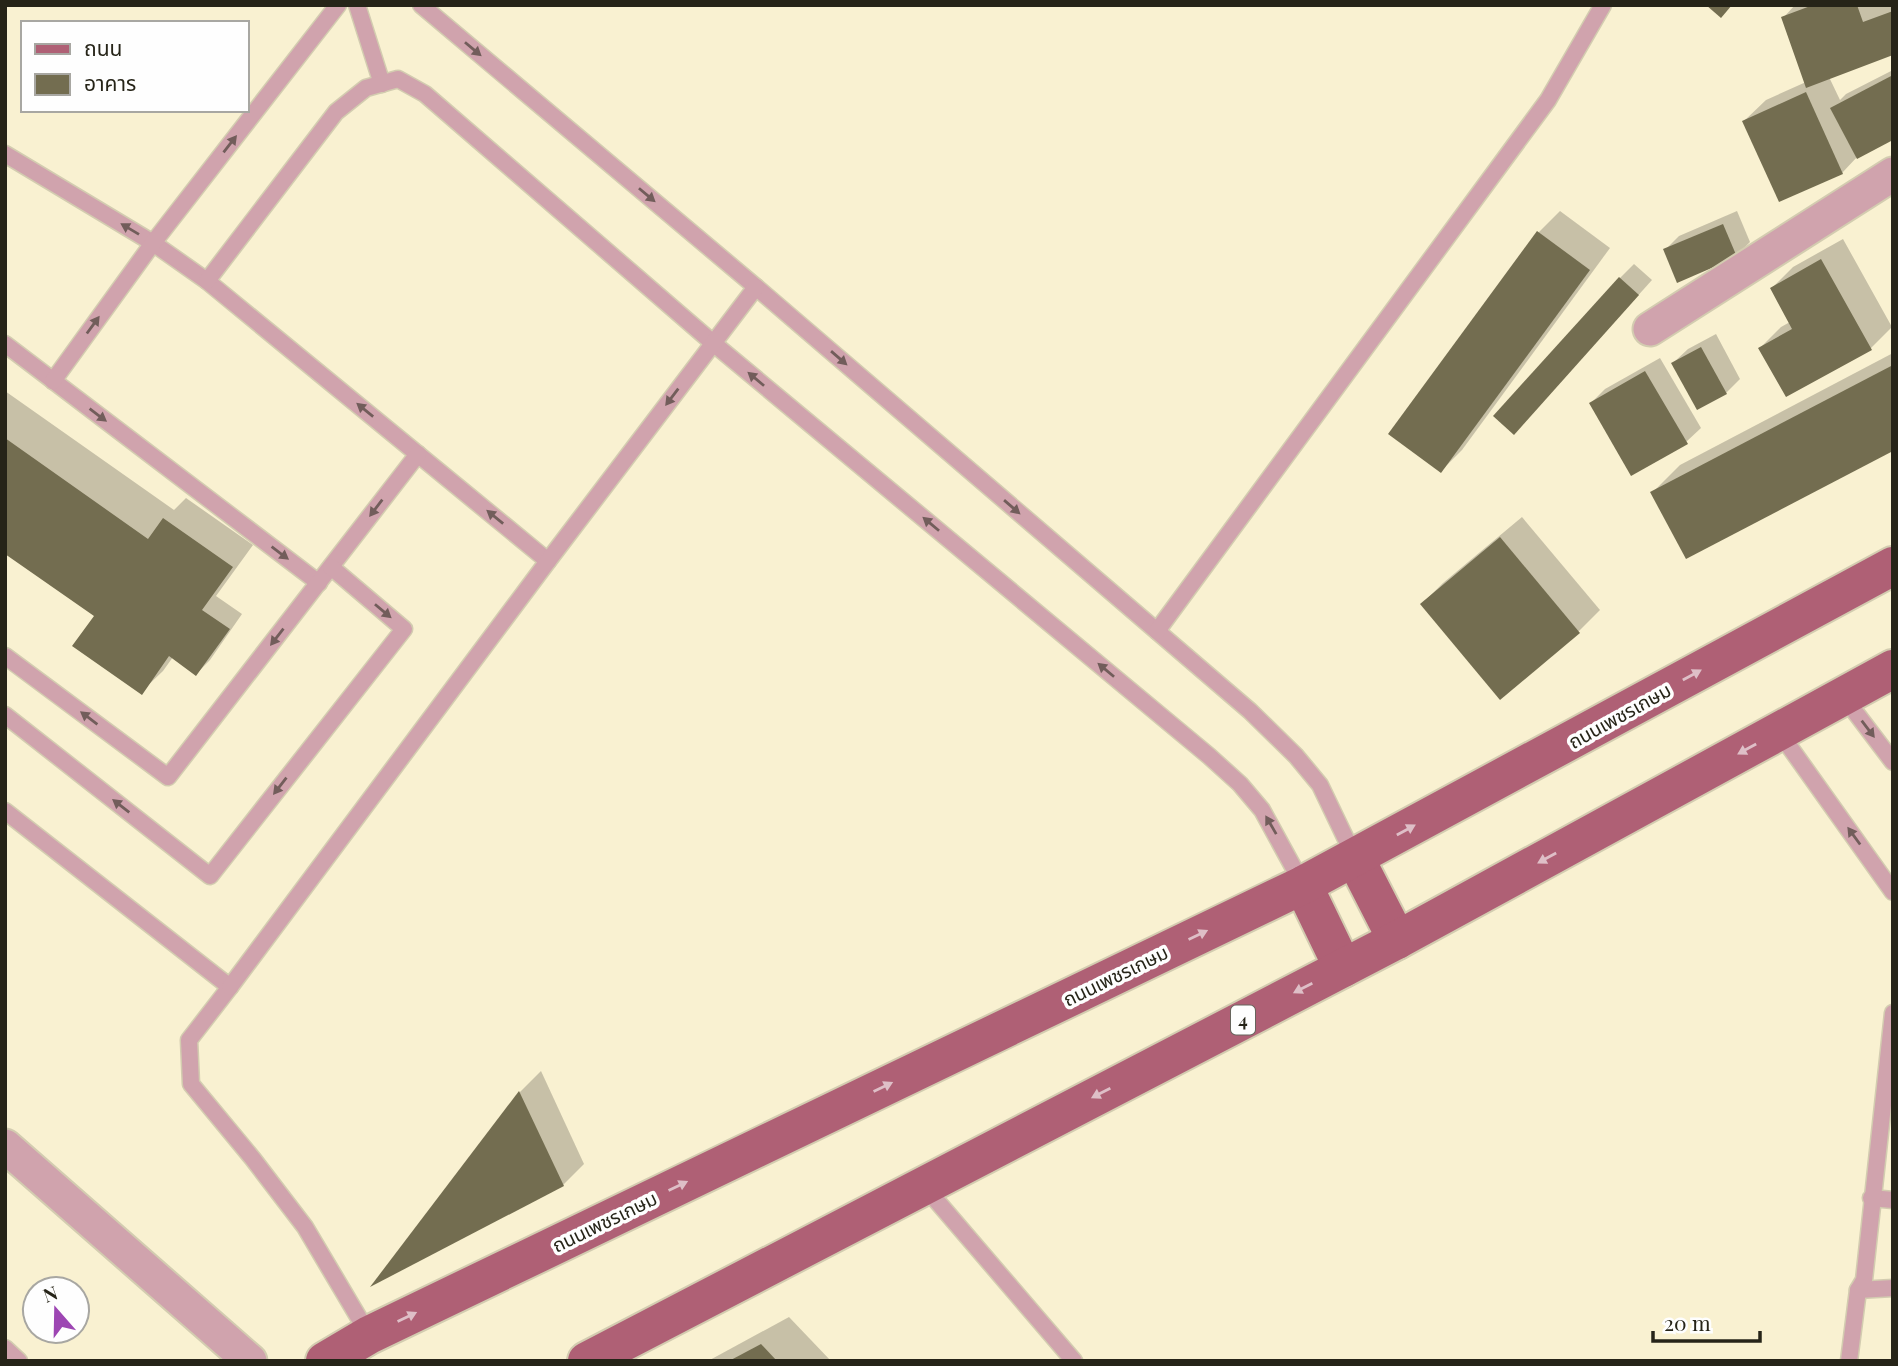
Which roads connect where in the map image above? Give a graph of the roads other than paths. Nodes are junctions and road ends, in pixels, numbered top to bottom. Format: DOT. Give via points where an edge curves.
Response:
graph roads {
  1 [pos="338,5"];
  2 [pos="357,5"];
  3 [pos="421,5"];
  4 [pos="1603,5"];
  5 [pos="382,84"];
  6 [pos="5,153"];
  7 [pos="1893,174"];
  8 [pos="153,243"];
  9 [pos="207,281"];
  10 [pos="756,287"];
  11 [pos="1650,329"];
  12 [pos="713,343"];
  13 [pos="5,344"];
  14 [pos="52,381"];
  15 [pos="418,454"];
  16 [pos="548,561"];
  17 [pos="1893,566"];
  18 [pos="331,567"];
  19 [pos="319,583"];
  20 [pos="1157,631"];
  21 [pos="5,656"];
  22 [pos="1893,670"];
  23 [pos="1843,696"];
  24 [pos="5,715"];
  25 [pos="1779,732"];
  26 [pos="1893,762"];
  27 [pos="5,811"];
  28 [pos="1355,858"];
  29 [pos="1303,885"];
  30 [pos="1893,892"];
  31 [pos="1397,940"];
  32 [pos="1343,968"];
  33 [pos="230,987"];
  34 [pos="1893,1013"];
  35 [pos="5,1146"];
  36 [pos="924,1186"];
  37 [pos="1871,1198"];
  38 [pos="1893,1200"];
  39 [pos="1893,1287"];
  40 [pos="1858,1290"];
  41 [pos="369,1335"];
  42 [pos="5,1348"];
  43 [pos="19,1361"];
  44 [pos="250,1361"];
  45 [pos="325,1361"];
  46 [pos="587,1361"];
  47 [pos="1074,1361"];
  48 [pos="1849,1361"];
  8 -- 1 [label="lane, one-way"];
  2 -- 5 [label="lane"];
  3 -- 10 [label="lane, one-way"];
  4 -- 20 [label="lane" via="1548,100"];
  5 -- 9 [label="lane" via="366,88 336,112"];
  5 -- 12 [label="lane" via="398,79 425,94"];
  8 -- 6 [label="lane, one-way"];
  7 -- 11 [label="street"];
  8 -- 9 [label="lane"];
  14 -- 8 [label="lane, one-way"];
  15 -- 9 [label="lane, one-way"];
  10 -- 12 [label="lane"];
  10 -- 20 [label="lane, one-way"];
  12 -- 16 [label="lane, one-way"];
  29 -- 12 [label="lane, one-way" via="1262,810 1219,766"];
  13 -- 14 [label="lane"];
  14 -- 19 [label="lane, one-way"];
  16 -- 15 [label="lane, one-way"];
  15 -- 18 [label="lane, one-way"];
  16 -- 33 [label="lane"];
  28 -- 17 [label="main road, ถนนเพชรเกษม, one-way"];
  18 -- 19 [label="lane"];
  18 -- 24 [label="lane, one-way" via="404,629 209,876"];
  19 -- 21 [label="lane, one-way" via="169,777"];
  20 -- 28 [label="lane" via="1296,755 1320,785"];
  22 -- 23 [label="main road, 4"];
  23 -- 25 [label="main road, 4"];
  23 -- 26 [label="lane, one-way"];
  30 -- 25 [label="lane, one-way"];
  25 -- 31 [label="main road, 4, one-way"];
  27 -- 33 [label="lane"];
  28 -- 29 [label="main road, ถนนเพชรเกษม"];
  28 -- 31 [label="main road"];
  29 -- 32 [label="main road"];
  41 -- 29 [label="main road, ถนนเพชรเกษม, one-way"];
  31 -- 32 [label="main road, 4"];
  32 -- 36 [label="main road, 4, one-way"];
  33 -- 41 [label="lane" via="190,1040 191,1084 305,1227"];
  34 -- 37 [label="lane"];
  35 -- 44 [label="street"];
  36 -- 46 [label="main road, 4"];
  36 -- 47 [label="lane"];
  37 -- 38 [label="lane"];
  37 -- 40 [label="lane" via="1864,1280"];
  39 -- 40 [label="lane"];
  40 -- 48 [label="lane"];
  41 -- 45 [label="main road, ถนนเพชรเกษม"];
  42 -- 43 [label="lane"];
}
